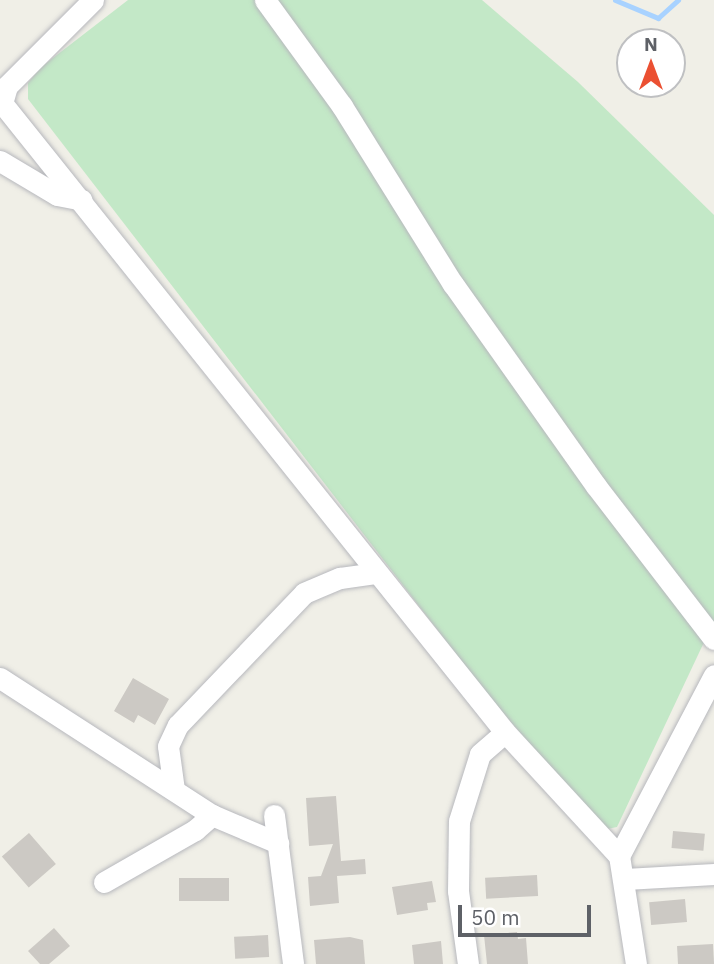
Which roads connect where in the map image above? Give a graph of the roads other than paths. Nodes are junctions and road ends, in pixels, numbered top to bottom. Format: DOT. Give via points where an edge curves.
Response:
graph roads {
  1 [pos="93,0"];
  2 [pos="265,0"];
  3 [pos="0,161"];
  4 [pos="82,200"];
  5 [pos="377,573"];
  6 [pos="714,639"];
  7 [pos="714,675"];
  8 [pos="0,678"];
  9 [pos="505,732"];
  10 [pos="174,790"];
  11 [pos="212,815"];
  12 [pos="274,815"];
  13 [pos="278,843"];
  14 [pos="619,856"];
  15 [pos="714,874"];
  16 [pos="625,879"];
  17 [pos="104,881"];
  18 [pos="293,964"];
  19 [pos="468,964"];
  20 [pos="636,964"];
  1 -- 4 [label="street" via="7,86 2,103"];
  2 -- 6 [label="street" via="342,106 469,306 596,486"];
  3 -- 4 [label="street" via="57,195"];
  4 -- 5 [label="street"];
  5 -- 9 [label="street"];
  5 -- 10 [label="street" via="332,580 304,593 178,725 168,746"];
  7 -- 14 [label="street"];
  8 -- 10 [label="street"];
  9 -- 14 [label="street"];
  9 -- 19 [label="street" via="480,754 459,821 458,891"];
  10 -- 11 [label="street"];
  11 -- 13 [label="street"];
  11 -- 17 [label="street" via="195,830"];
  12 -- 13 [label="street"];
  13 -- 18 [label="street"];
  14 -- 16 [label="street"];
  15 -- 16 [label="street"];
  16 -- 20 [label="street"];
}
